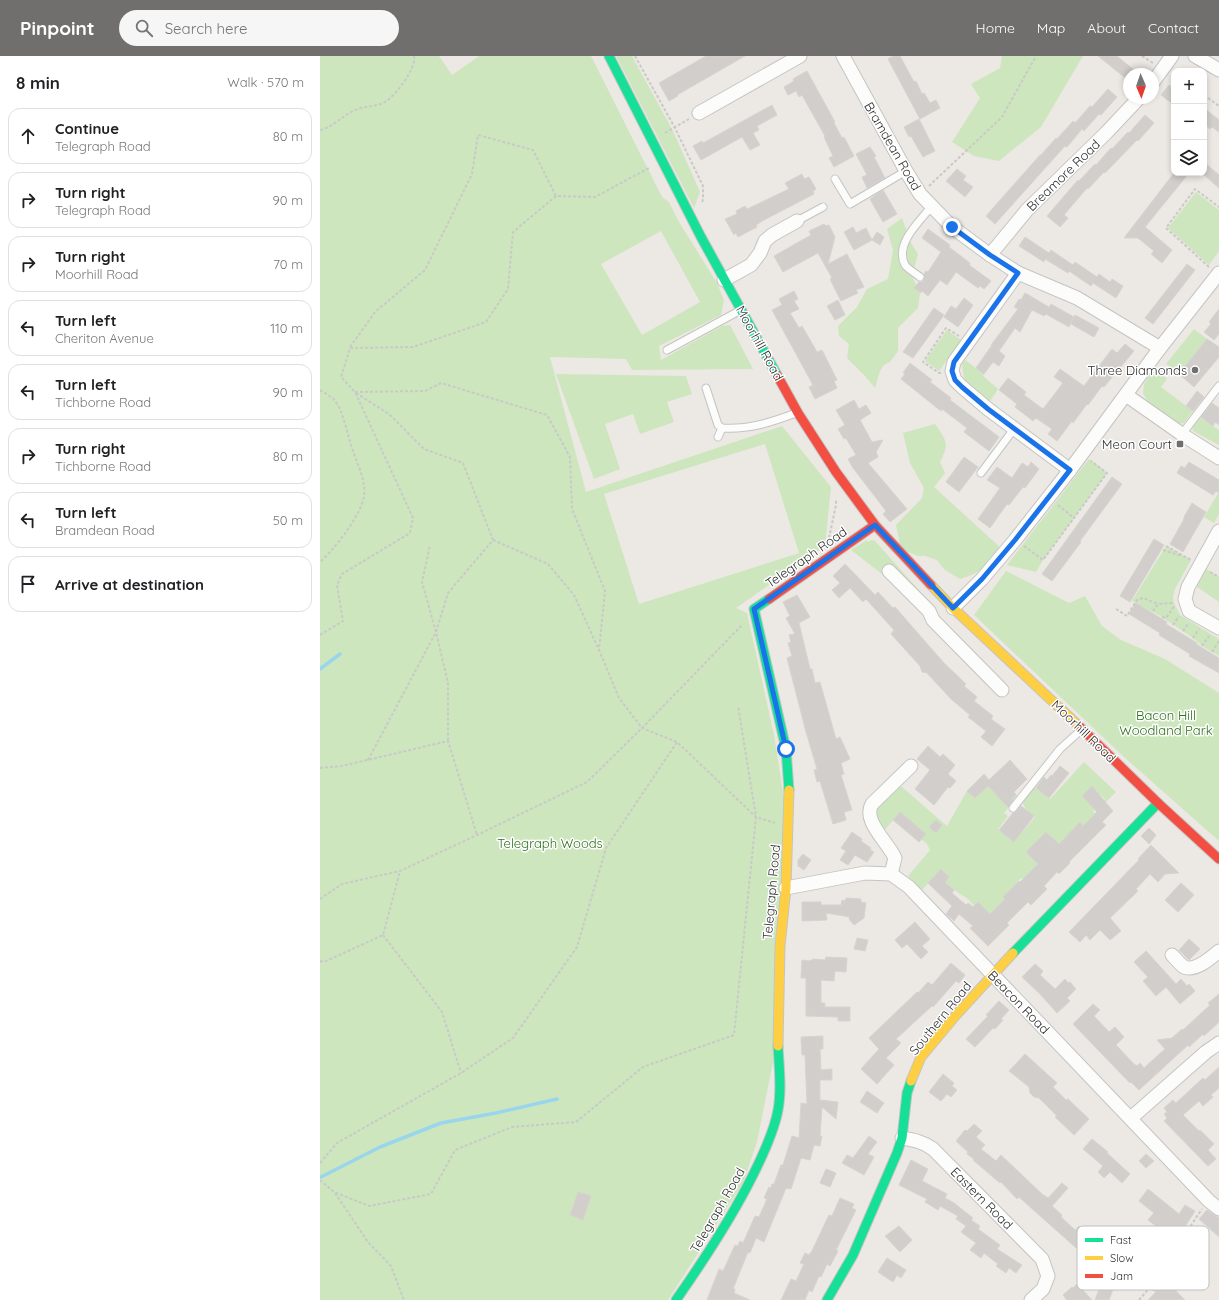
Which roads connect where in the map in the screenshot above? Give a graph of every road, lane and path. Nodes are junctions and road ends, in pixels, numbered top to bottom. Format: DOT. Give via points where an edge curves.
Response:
graph roads {
  1 [pos="414,56"];
  2 [pos="609,56"];
  3 [pos="635,56"];
  4 [pos="800,56"];
  5 [pos="843,56"];
  6 [pos="1036,56"];
  7 [pos="1172,56"];
  8 [pos="1195,56"];
  9 [pos="1219,70"];
  10 [pos="1159,74"];
  11 [pos="1207,97"];
  12 [pos="1134,104"];
  13 [pos="1219,106"];
  14 [pos="699,113"];
  15 [pos="675,128"];
  16 [pos="320,130"];
  17 [pos="652,141"];
  18 [pos="662,161"];
  19 [pos="906,172"];
  20 [pos="835,179"];
  21 [pos="920,194"];
  22 [pos="556,196"];
  23 [pos="823,206"];
  24 [pos="932,206"];
  25 [pos="1219,207"];
  26 [pos="700,210"];
  27 [pos="797,221"];
  28 [pos="990,255"];
  29 [pos="1018,273"];
  30 [pos="1218,274"];
  31 [pos="920,276"];
  32 [pos="724,280"];
  33 [pos="741,309"];
  34 [pos="968,343"];
  35 [pos="350,348"];
  36 [pos="1160,348"];
  37 [pos="668,350"];
  38 [pos="952,371"];
  39 [pos="1219,386"];
  40 [pos="706,388"];
  41 [pos="320,390"];
  42 [pos="355,392"];
  43 [pos="1126,395"];
  44 [pos="798,413"];
  45 [pos="722,428"];
  46 [pos="1014,429"];
  47 [pos="1182,434"];
  48 [pos="718,438"];
  49 [pos="1082,454"];
  50 [pos="1219,458"];
  51 [pos="1070,470"];
  52 [pos="981,473"];
  53 [pos="1048,496"];
  54 [pos="836,498"];
  55 [pos="1074,518"];
  56 [pos="875,525"];
  57 [pos="1219,531"];
  58 [pos="829,539"];
  59 [pos="493,540"];
  60 [pos="1015,540"];
  61 [pos="430,545"];
  62 [pos="1166,546"];
  63 [pos="1163,550"];
  64 [pos="1182,555"];
  65 [pos="320,562"];
  66 [pos="1200,565"];
  67 [pos="889,570"];
  68 [pos="1158,604"];
  69 [pos="951,606"];
  70 [pos="754,609"];
  71 [pos="1116,609"];
  72 [pos="1153,611"];
  73 [pos="1180,615"];
  74 [pos="1162,617"];
  75 [pos="933,620"];
  76 [pos="1190,621"];
  77 [pos="1173,625"];
  78 [pos="1200,627"];
  79 [pos="1215,630"];
  80 [pos="1183,631"];
  81 [pos="436,632"];
  82 [pos="320,635"];
  83 [pos="1193,638"];
  84 [pos="1219,641"];
  85 [pos="1202,646"];
  86 [pos="599,650"];
  87 [pos="1212,652"];
  88 [pos="1002,690"];
  89 [pos="738,706"];
  90 [pos="642,728"];
  91 [pos="1082,729"];
  92 [pos="448,741"];
  93 [pos="677,742"];
  94 [pos="368,760"];
  95 [pos="911,766"];
  96 [pos="320,768"];
  97 [pos="1158,803"];
  98 [pos="1013,808"];
  99 [pos="756,817"];
  100 [pos="789,829"];
  101 [pos="477,835"];
  102 [pos="1219,859"];
  103 [pos="400,871"];
  104 [pos="891,874"];
  105 [pos="786,888"];
  106 [pos="320,898"];
  107 [pos="383,935"];
  108 [pos="1219,951"];
  109 [pos="1172,955"];
  110 [pos="320,961"];
  111 [pos="993,974"];
  112 [pos="1219,1043"];
  113 [pos="462,1073"];
  114 [pos="1131,1118"];
  115 [pos="902,1138"];
  116 [pos="320,1164"];
  117 [pos="320,1180"];
  118 [pos="334,1192"];
  119 [pos="1214,1205"];
  120 [pos="1190,1226"];
  121 [pos="1147,1290"];
  122 [pos="404,1300"];
  123 [pos="676,1300"];
  124 [pos="827,1300"];
  125 [pos="1031,1300"];
  126 [pos="1138,1300"];
  1 -- 16 [label="path" via="412,66 400,88 384,103 356,110 328,128"];
  2 -- 17 [label="street, Moorhill Road"];
  3 -- 15 [label="path"];
  4 -- 14 [label="street"];
  5 -- 19 [label="street, Bramdean Road"];
  6 -- 21 [label="path" via="1002,117"];
  7 -- 10 [label="street"];
  8 -- 9 [label="street"];
  11 -- 13 [label="path"];
  12 -- 28 [label="street, Breamore Road" via="1027,210"];
  14 -- 15 [label="path"];
  15 -- 17 [label="path"];
  15 -- 26 [label="path" via="702,186 703,199"];
  17 -- 18 [label="street, Moorhill Road"];
  18 -- 22 [label="path" via="595,197"];
  18 -- 32 [label="street, Moorhill Road"];
  19 -- 20 [label="lane" via="850,204"];
  19 -- 21 [label="street, Bramdean Road"];
  21 -- 24 [label="street, Bramdean Road"];
  22 -- 35 [label="path" via="513,232 508,289 486,322 413,347"];
  22 -- 35 [label="path" via="533,150 478,135 472,174 425,270 375,312"];
  23 -- 27 [label="lane"];
  24 -- 28 [label="street, Bramdean Road" via="952,227"];
  24 -- 31 [label="lane" via="905,240 902,251 906,266"];
  25 -- 30 [label="path" via="1195,189 1166,228"];
  27 -- 32 [label="street" via="765,241 751,265"];
  28 -- 29 [label="street, Bramdean Road"];
  29 -- 34 [label="street"];
  29 -- 36 [label="street, Bramdean Road" via="1077,298"];
  30 -- 36 [label="street"];
  32 -- 33 [label="street, Moorhill Road"];
  33 -- 37 [label="lane"];
  33 -- 44 [label="street, Moorhill Road"];
  34 -- 38 [label="street" via="954,362"];
  34 -- 38 [label="path" via="946,328 923,362 939,373"];
  35 -- 42 [label="path" via="341,377"];
  36 -- 43 [label="street"];
  38 -- 46 [label="street" via="955,380 962,387"];
  39 -- 47 [label="lane"];
  40 -- 45 [label="lane" via="718,425"];
  41 -- 65 [label="path" via="333,398 339,407 364,487 361,508 345,533"];
  42 -- 59 [label="path" via="389,414 424,449 463,463"];
  42 -- 82 [label="path" via="413,518 410,533 342,574 337,585 343,621"];
  42 -- 86 [label="path" via="425,391 441,383 547,414 570,457 572,509 605,591"];
  43 -- 47 [label="street"];
  43 -- 49 [label="street"];
  44 -- 45 [label="lane" via="752,427"];
  44 -- 56 [label="street, Moorhill Road" via="836,472"];
  45 -- 48 [label="lane"];
  46 -- 51 [label="street"];
  46 -- 52 [label="lane"];
  47 -- 50 [label="street"];
  49 -- 51 [label="street"];
  49 -- 55 [label="path" via="1107,473"];
  51 -- 53 [label="street"];
  53 -- 55 [label="path"];
  53 -- 60 [label="street"];
  54 -- 58 [label="path"];
  55 -- 60 [label="path" via="1043,560"];
  56 -- 69 [label="street, Moorhill Road"];
  56 -- 70 [label="street, Telegraph Road"];
  57 -- 66 [label="street"];
  59 -- 81 [label="path" via="448,594"];
  59 -- 86 [label="path" via="548,564 574,595"];
  60 -- 69 [label="street" via="982,579"];
  61 -- 81 [label="path" via="422,582"];
  62 -- 64 [label="path"];
  63 -- 64 [label="path"];
  64 -- 66 [label="path"];
  66 -- 79 [label="street" via="1188,587 1185,600 1189,612"];
  67 -- 75 [label="street" via="929,610"];
  68 -- 71 [label="path" via="1144,598 1137,600 1127,616"];
  68 -- 72 [label="path"];
  68 -- 74 [label="path" via="1175,604 1166,618"];
  69 -- 75 [label="street"];
  69 -- 91 [label="street, Moorhill Road"];
  70 -- 90 [label="path" via="745,622"];
  70 -- 100 [label="street, Telegraph Road" via="786,749 790,798"];
  73 -- 77 [label="path"];
  75 -- 88 [label="street"];
  76 -- 80 [label="path"];
  78 -- 83 [label="path"];
  79 -- 85 [label="path"];
  81 -- 92 [label="path" via="448,683"];
  81 -- 94 [label="path"];
  84 -- 87 [label="path"];
  86 -- 90 [label="path" via="619,698"];
  89 -- 99 [label="path"];
  90 -- 93 [label="path"];
  90 -- 101 [label="path" via="587,782"];
  91 -- 97 [label="street, Moorhill Road"];
  91 -- 98 [label="lane" via="1060,749"];
  92 -- 94 [label="path"];
  92 -- 101 [label="path"];
  93 -- 99 [label="path"];
  93 -- 113 [label="path" via="606,848 577,947 513,1038"];
  94 -- 96 [label="path"];
  95 -- 104 [label="street" via="869,809 870,819 894,858"];
  97 -- 102 [label="street, Moorhill Road"];
  97 -- 111 [label="street, Southern Road"];
  99 -- 100 [label="path"];
  99 -- 118 [label="path" via="734,1035 643,1067 576,1122 512,1127 455,1150 432,1194 369,1206"];
  100 -- 105 [label="street, Telegraph Road"];
  101 -- 103 [label="path"];
  103 -- 106 [label="path" via="342,884"];
  103 -- 107 [label="path"];
  104 -- 105 [label="street" via="865,873"];
  104 -- 111 [label="street, Beacon Road" via="909,888"];
  105 -- 123 [label="street, Telegraph Road" via="780,946 778,1110 765,1151 740,1201"];
  107 -- 110 [label="path" via="324,962"];
  107 -- 113 [label="path" via="442,1012"];
  108 -- 109 [label="street" via="1201,964 1190,968 1185,967"];
  111 -- 114 [label="street, Beacon Road"];
  111 -- 115 [label="street, Southern Road" via="921,1058 908,1093"];
  112 -- 114 [label="street"];
  113 -- 116 [label="path" via="337,1143"];
  114 -- 119 [label="street, Beacon Road"];
  115 -- 124 [label="street, Southern Road" via="853,1255"];
  115 -- 125 [label="street, Eastern Road" via="919,1141 934,1149 1042,1259 1048,1276 1043,1289"];
  117 -- 118 [label="path"];
  118 -- 122 [label="path" via="368,1242 391,1266"];
  119 -- 120 [label="path" via="1199,1212"];
  121 -- 126 [label="path"];
}
